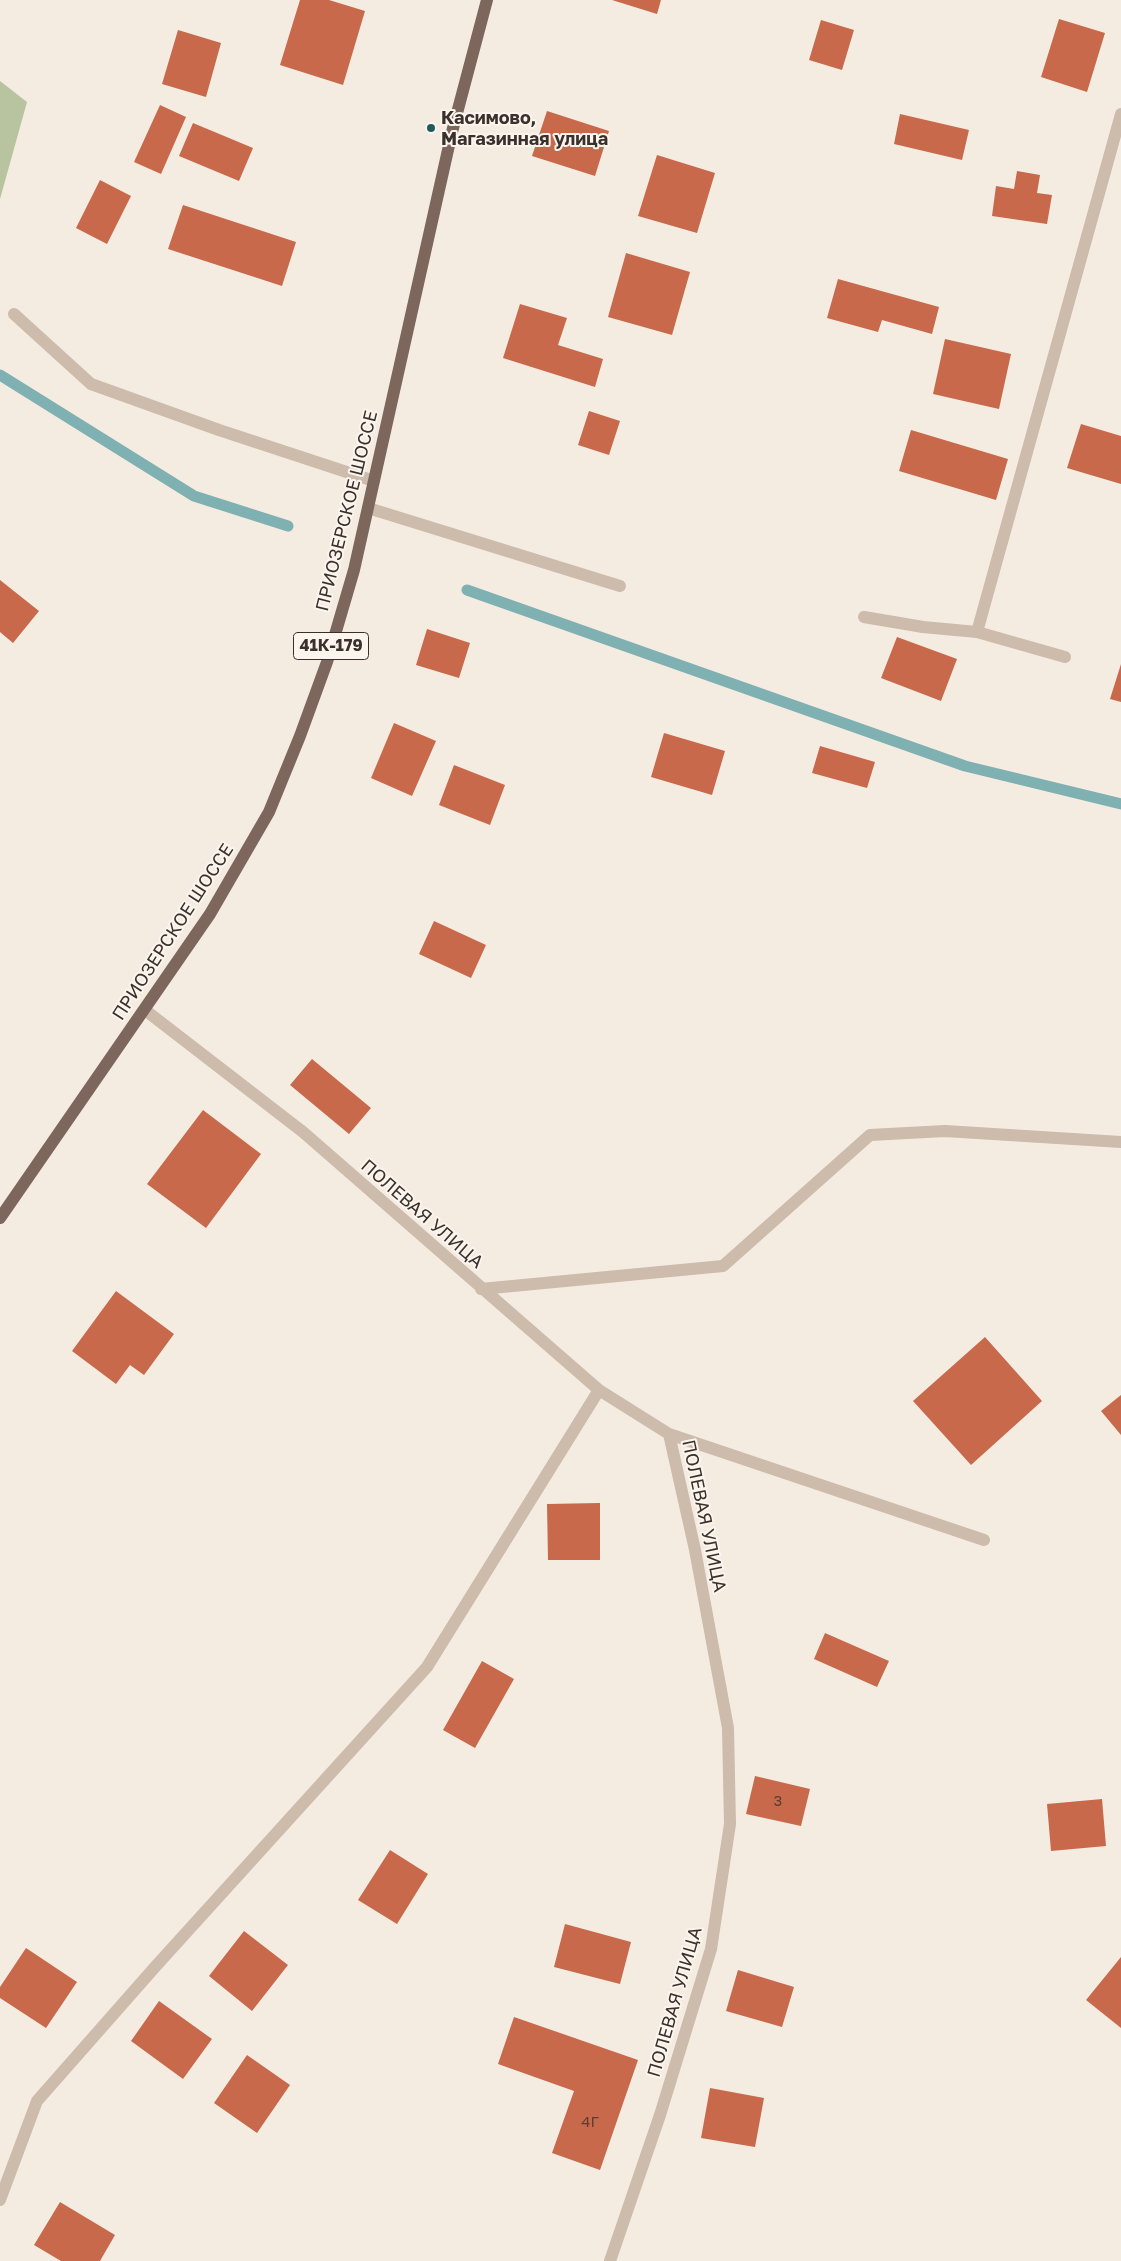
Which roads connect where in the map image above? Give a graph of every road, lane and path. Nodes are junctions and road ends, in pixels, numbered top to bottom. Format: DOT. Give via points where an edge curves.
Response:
graph roads {
  1 [pos="487,0"];
  2 [pos="1121,114"];
  3 [pos="14,314"];
  4 [pos="374,481"];
  5 [pos="368,508"];
  6 [pos="620,586"];
  7 [pos="864,617"];
  8 [pos="976,632"];
  9 [pos="1065,657"];
  10 [pos="145,1010"];
  11 [pos="1121,1142"];
  12 [pos="0,1218"];
  13 [pos="481,1289"];
  14 [pos="598,1390"];
  15 [pos="669,1434"];
  16 [pos="984,1540"];
  17 [pos="0,2200"];
  18 [pos="610,2261"];
  1 -- 4 [label="main road, ПРИОЗЕРСКОЕ ШОССЕ / 41К-179" via="452,132"];
  2 -- 8 [label="street"];
  3 -- 4 [label="street" via="91,384"];
  4 -- 5 [label="main road, ПРИОЗЕРСКОЕ ШОССЕ / 41К-179"];
  5 -- 6 [label="street"];
  5 -- 10 [label="main road, ПРИОЗЕРСКОЕ ШОССЕ / 41К-179" via="354,570 326,662 270,812 210,914"];
  7 -- 8 [label="street"];
  8 -- 9 [label="street"];
  10 -- 12 [label="main road, ПРИОЗЕРСКОЕ ШОССЕ / 41К-179"];
  10 -- 13 [label="street, ПОЛЕВАЯ УЛИЦА" via="304,1132"];
  11 -- 13 [label="street" via="945,1131 870,1136 723,1266"];
  13 -- 14 [label="street, ПОЛЕВАЯ УЛИЦА"];
  14 -- 15 [label="street, ПОЛЕВАЯ УЛИЦА"];
  14 -- 17 [label="street" via="427,1667 38,2101"];
  15 -- 16 [label="street"];
  15 -- 18 [label="street, ПОЛЕВАЯ УЛИЦА" via="695,1550 728,1728 730,1824 712,1949"];
}
